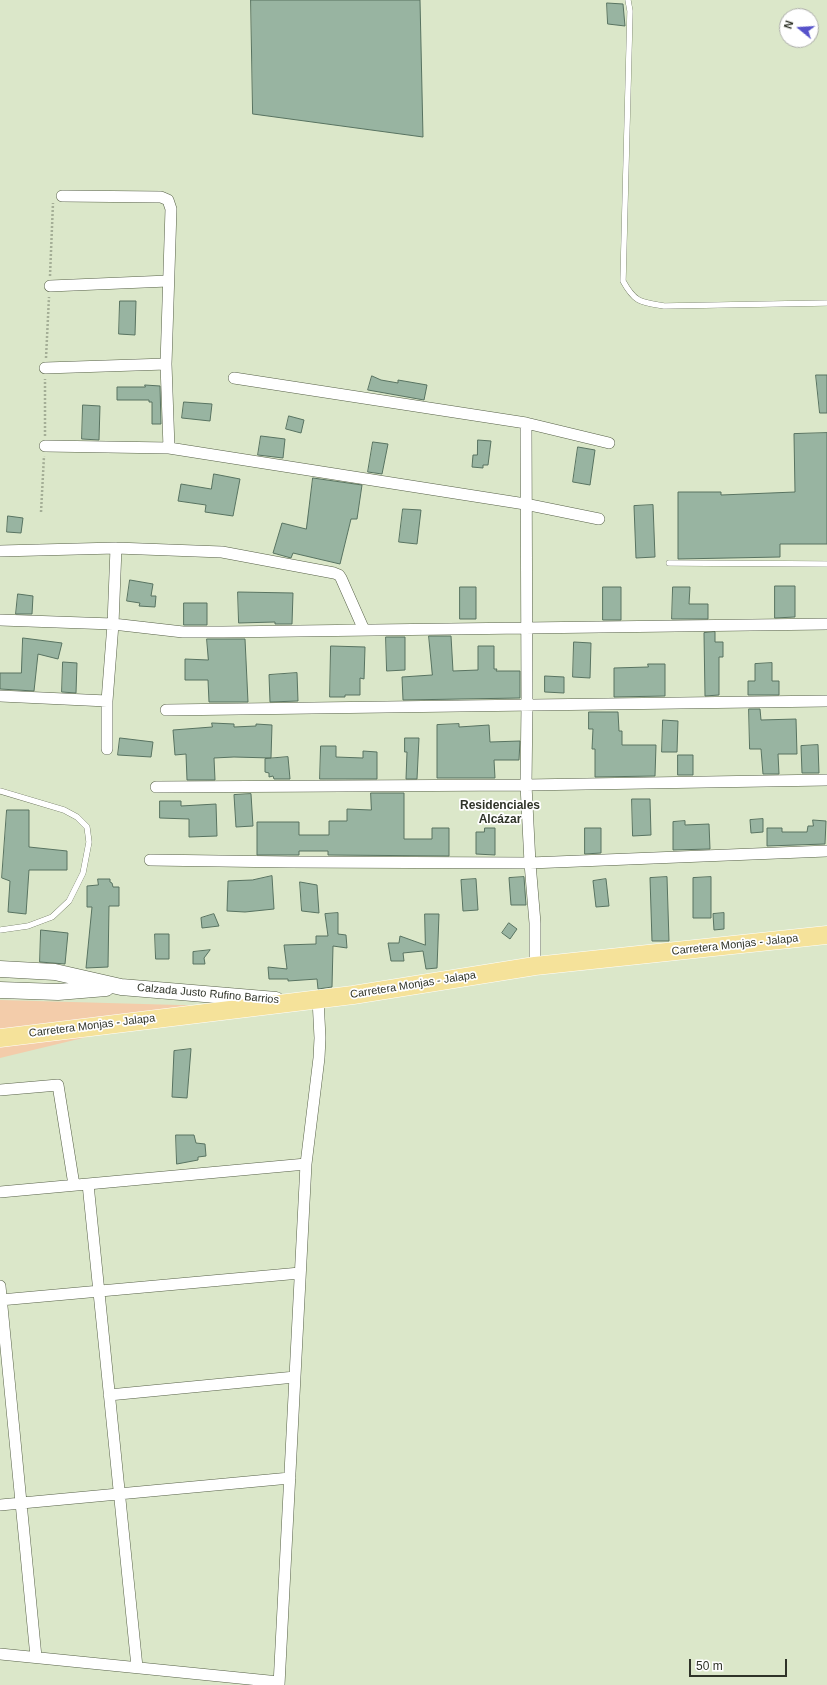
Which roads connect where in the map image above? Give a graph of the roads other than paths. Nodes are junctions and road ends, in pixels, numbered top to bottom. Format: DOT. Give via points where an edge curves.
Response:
graph roads {
  1 [pos="628,0"];
  2 [pos="62,196"];
  3 [pos="168,281"];
  4 [pos="50,286"];
  5 [pos="827,303"];
  6 [pos="166,364"];
  7 [pos="45,368"];
  8 [pos="234,378"];
  9 [pos="526,423"];
  10 [pos="609,443"];
  11 [pos="45,446"];
  12 [pos="169,448"];
  13 [pos="525,504"];
  14 [pos="599,519"];
  15 [pos="116,548"];
  16 [pos="0,551"];
  17 [pos="669,563"];
  18 [pos="827,564"];
  19 [pos="0,620"];
  20 [pos="113,624"];
  21 [pos="827,624"];
  22 [pos="526,628"];
  23 [pos="364,630"];
  24 [pos="0,696"];
  25 [pos="107,701"];
  26 [pos="827,701"];
  27 [pos="527,705"];
  28 [pos="166,710"];
  29 [pos="107,749"];
  30 [pos="827,780"];
  31 [pos="526,785"];
  32 [pos="156,787"];
  33 [pos="0,791"];
  34 [pos="827,851"];
  35 [pos="150,860"];
  36 [pos="530,863"];
  37 [pos="0,930"];
  38 [pos="827,935"];
  39 [pos="535,966"];
  40 [pos="0,969"];
  41 [pos="121,987"];
  42 [pos="0,990"];
  43 [pos="318,999"];
  44 [pos="294,1001"];
  45 [pos="0,1038"];
  46 [pos="0,1090"];
  47 [pos="306,1164"];
  48 [pos="88,1184"];
  49 [pos="74,1185"];
  50 [pos="0,1192"];
  51 [pos="300,1272"];
  52 [pos="0,1286"];
  53 [pos="99,1291"];
  54 [pos="1,1300"];
  55 [pos="295,1377"];
  56 [pos="109,1395"];
  57 [pos="290,1478"];
  58 [pos="119,1494"];
  59 [pos="21,1503"];
  60 [pos="0,1505"];
  61 [pos="0,1654"];
  62 [pos="36,1657"];
  63 [pos="137,1668"];
  64 [pos="279,1683"];
  1 -- 5 [label="lane" via="630,11 623,281 630,294 642,302 664,306"];
  2 -- 3 [label="street" via="162,197 168,200 171,209"];
  3 -- 4 [label="street"];
  3 -- 6 [label="street"];
  6 -- 7 [label="street"];
  6 -- 12 [label="street"];
  8 -- 9 [label="street"];
  9 -- 10 [label="street"];
  9 -- 13 [label="street"];
  11 -- 12 [label="street"];
  12 -- 13 [label="street"];
  13 -- 14 [label="street"];
  13 -- 22 [label="street"];
  15 -- 16 [label="street"];
  15 -- 20 [label="street"];
  15 -- 23 [label="street" via="222,552 334,573 341,578"];
  17 -- 18 [label="lane"];
  19 -- 20 [label="street"];
  20 -- 23 [label="street" via="196,632"];
  20 -- 25 [label="street"];
  21 -- 22 [label="street"];
  22 -- 23 [label="street"];
  22 -- 27 [label="street"];
  24 -- 25 [label="street"];
  25 -- 29 [label="street"];
  26 -- 27 [label="street"];
  27 -- 28 [label="street"];
  27 -- 31 [label="street"];
  30 -- 31 [label="street"];
  31 -- 32 [label="street"];
  31 -- 36 [label="street"];
  33 -- 37 [label="lane" via="64,810 77,817 87,827 89,842 83,873 69,901 52,918 28,926"];
  34 -- 36 [label="street"];
  35 -- 36 [label="street"];
  36 -- 39 [label="street" via="535,923"];
  38 -- 39 [label="main road, Carretera Monjas - Jalapa"];
  39 -- 43 [label="main road, Carretera Monjas - Jalapa"];
  40 -- 41 [label="street, Calzada Justo Rufino Barrios" via="55,972"];
  41 -- 42 [label="street, Calzada Justo Rufino Barrios" via="58,992"];
  41 -- 44 [label="street, Calzada Justo Rufino Barrios"];
  43 -- 44 [label="main road, Carretera Monjas - Jalapa"];
  43 -- 47 [label="street" via="319,1058"];
  44 -- 45 [label="main road, Carretera Monjas - Jalapa"];
  46 -- 49 [label="street" via="58,1085"];
  47 -- 48 [label="street"];
  47 -- 51 [label="street"];
  48 -- 49 [label="street"];
  48 -- 53 [label="street"];
  49 -- 50 [label="street"];
  51 -- 53 [label="street"];
  51 -- 55 [label="street"];
  52 -- 54 [label="street"];
  53 -- 54 [label="street"];
  53 -- 56 [label="street"];
  54 -- 59 [label="street"];
  55 -- 56 [label="street"];
  55 -- 57 [label="street"];
  56 -- 58 [label="street"];
  57 -- 58 [label="street"];
  57 -- 64 [label="street"];
  58 -- 59 [label="street"];
  58 -- 63 [label="street"];
  59 -- 60 [label="street"];
  59 -- 62 [label="street"];
  61 -- 62 [label="street"];
  62 -- 63 [label="street"];
  63 -- 64 [label="street"];
}
